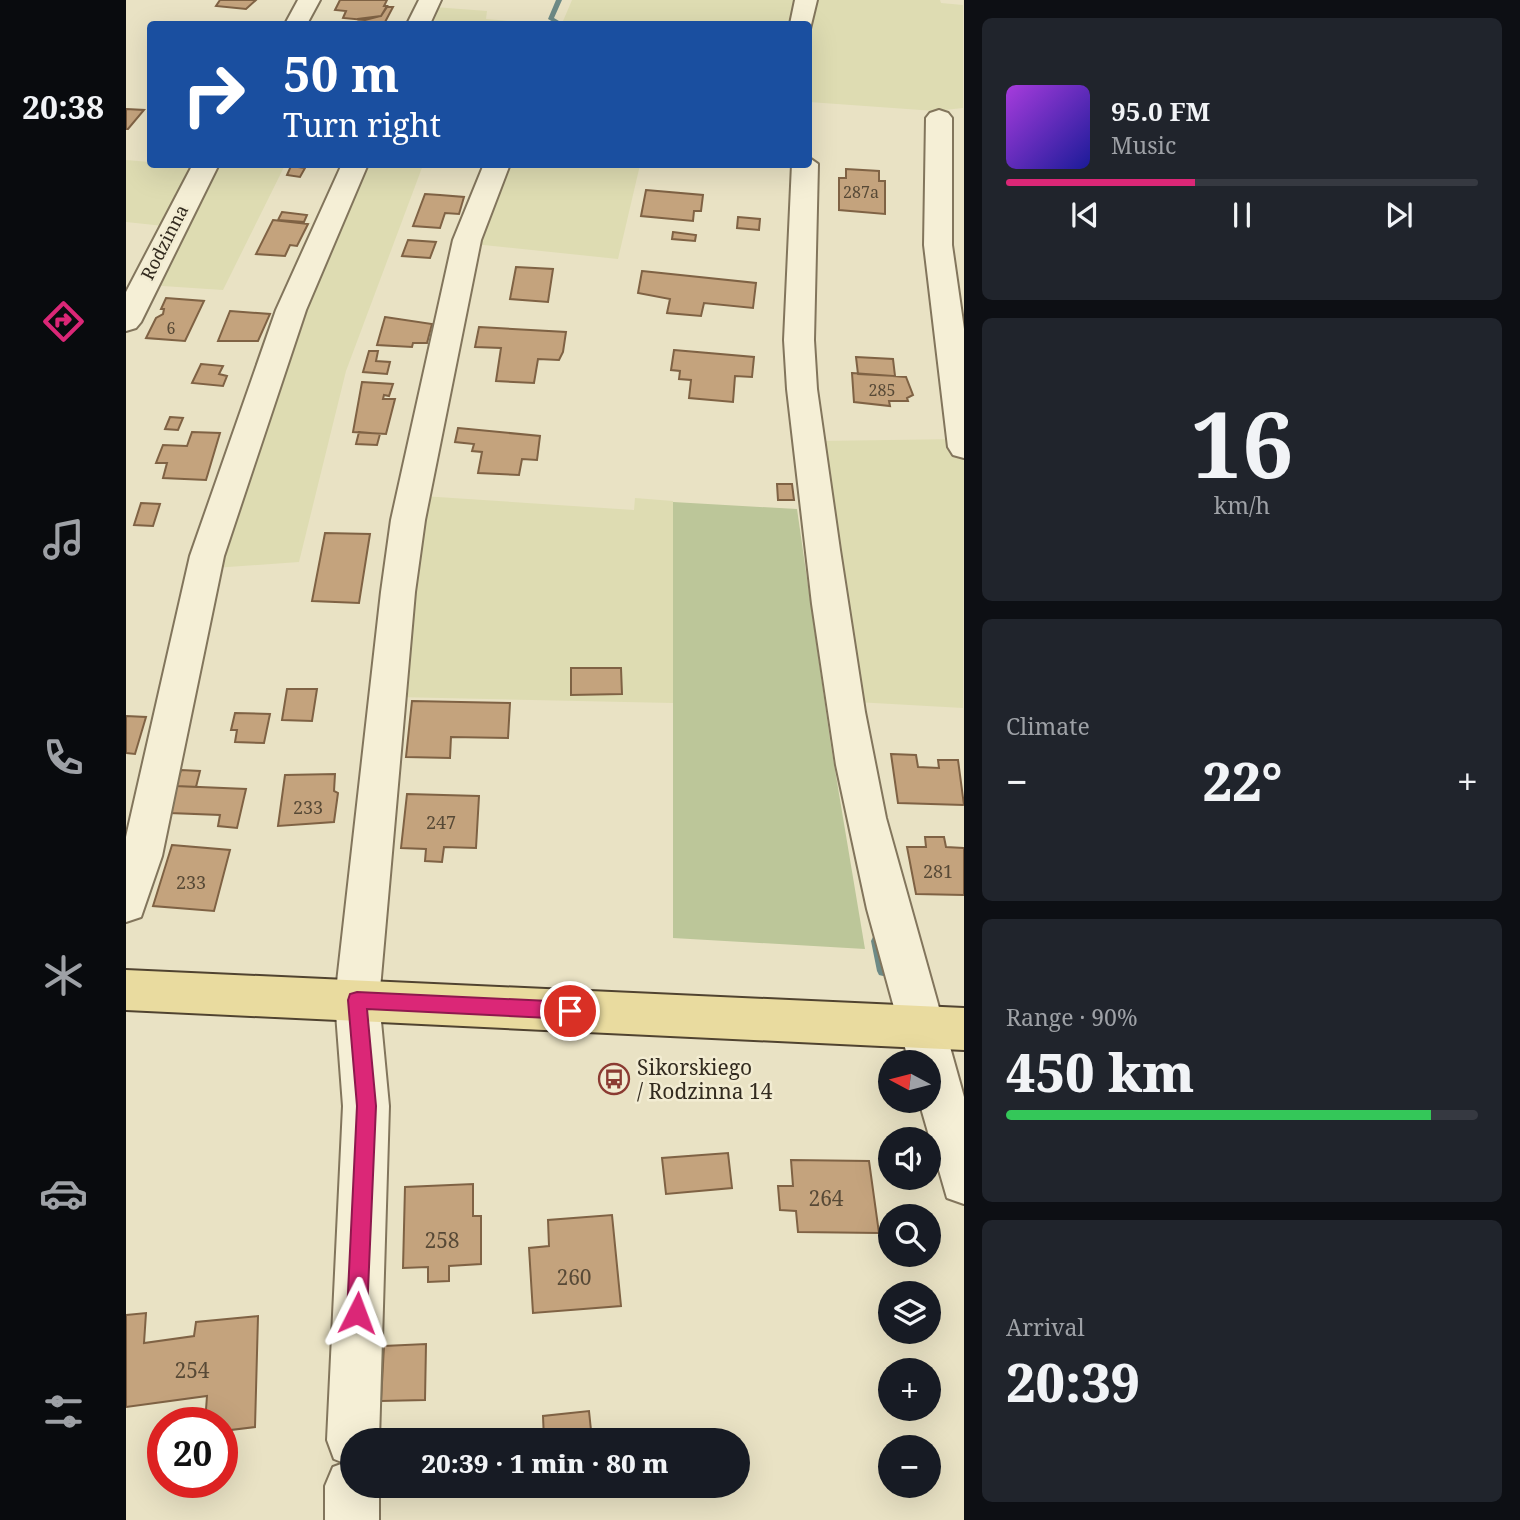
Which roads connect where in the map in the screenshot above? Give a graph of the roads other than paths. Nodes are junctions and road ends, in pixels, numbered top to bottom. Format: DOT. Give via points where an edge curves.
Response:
graph roads {
  1 [pos="309,0"];
  2 [pos="430,0"];
  3 [pos="806,0"];
  4 [pos="298,21"];
  5 [pos="420,21"];
  6 [pos="802,21"];
  7 [pos="939,118"];
  8 [pos="204,168"];
  9 [pos="353,168"];
  10 [pos="495,168"];
  11 [pos="805,168"];
  12 [pos="126,322"];
  13 [pos="964,447"];
  14 [pos="126,904"];
  15 [pos="126,990"];
  16 [pos="357,1000"];
  17 [pos="919,1027"];
  18 [pos="964,1029"];
  19 [pos="964,1181"];
  20 [pos="353,1428"];
  21 [pos="352,1498"];
  22 [pos="352,1520"];
  1 -- 4 [label="street"];
  2 -- 5 [label="street"];
  3 -- 6 [label="street"];
  7 -- 13 [label="street" via="939,244"];
  8 -- 12 [label="street, Rodzinna"];
  9 -- 14 [label="street" via="290,310 207,556 142,856"];
  10 -- 16 [label="street" via="467,240 408,520"];
  11 -- 17 [label="street" via="799,340 804,402 848,726"];
  15 -- 16 [label="main road"];
  16 -- 17 [label="main road"];
  16 -- 20 [label="street" via="366,1106"];
  17 -- 18 [label="main road"];
  17 -- 19 [label="street"];
  21 -- 22 [label="street"];
}
